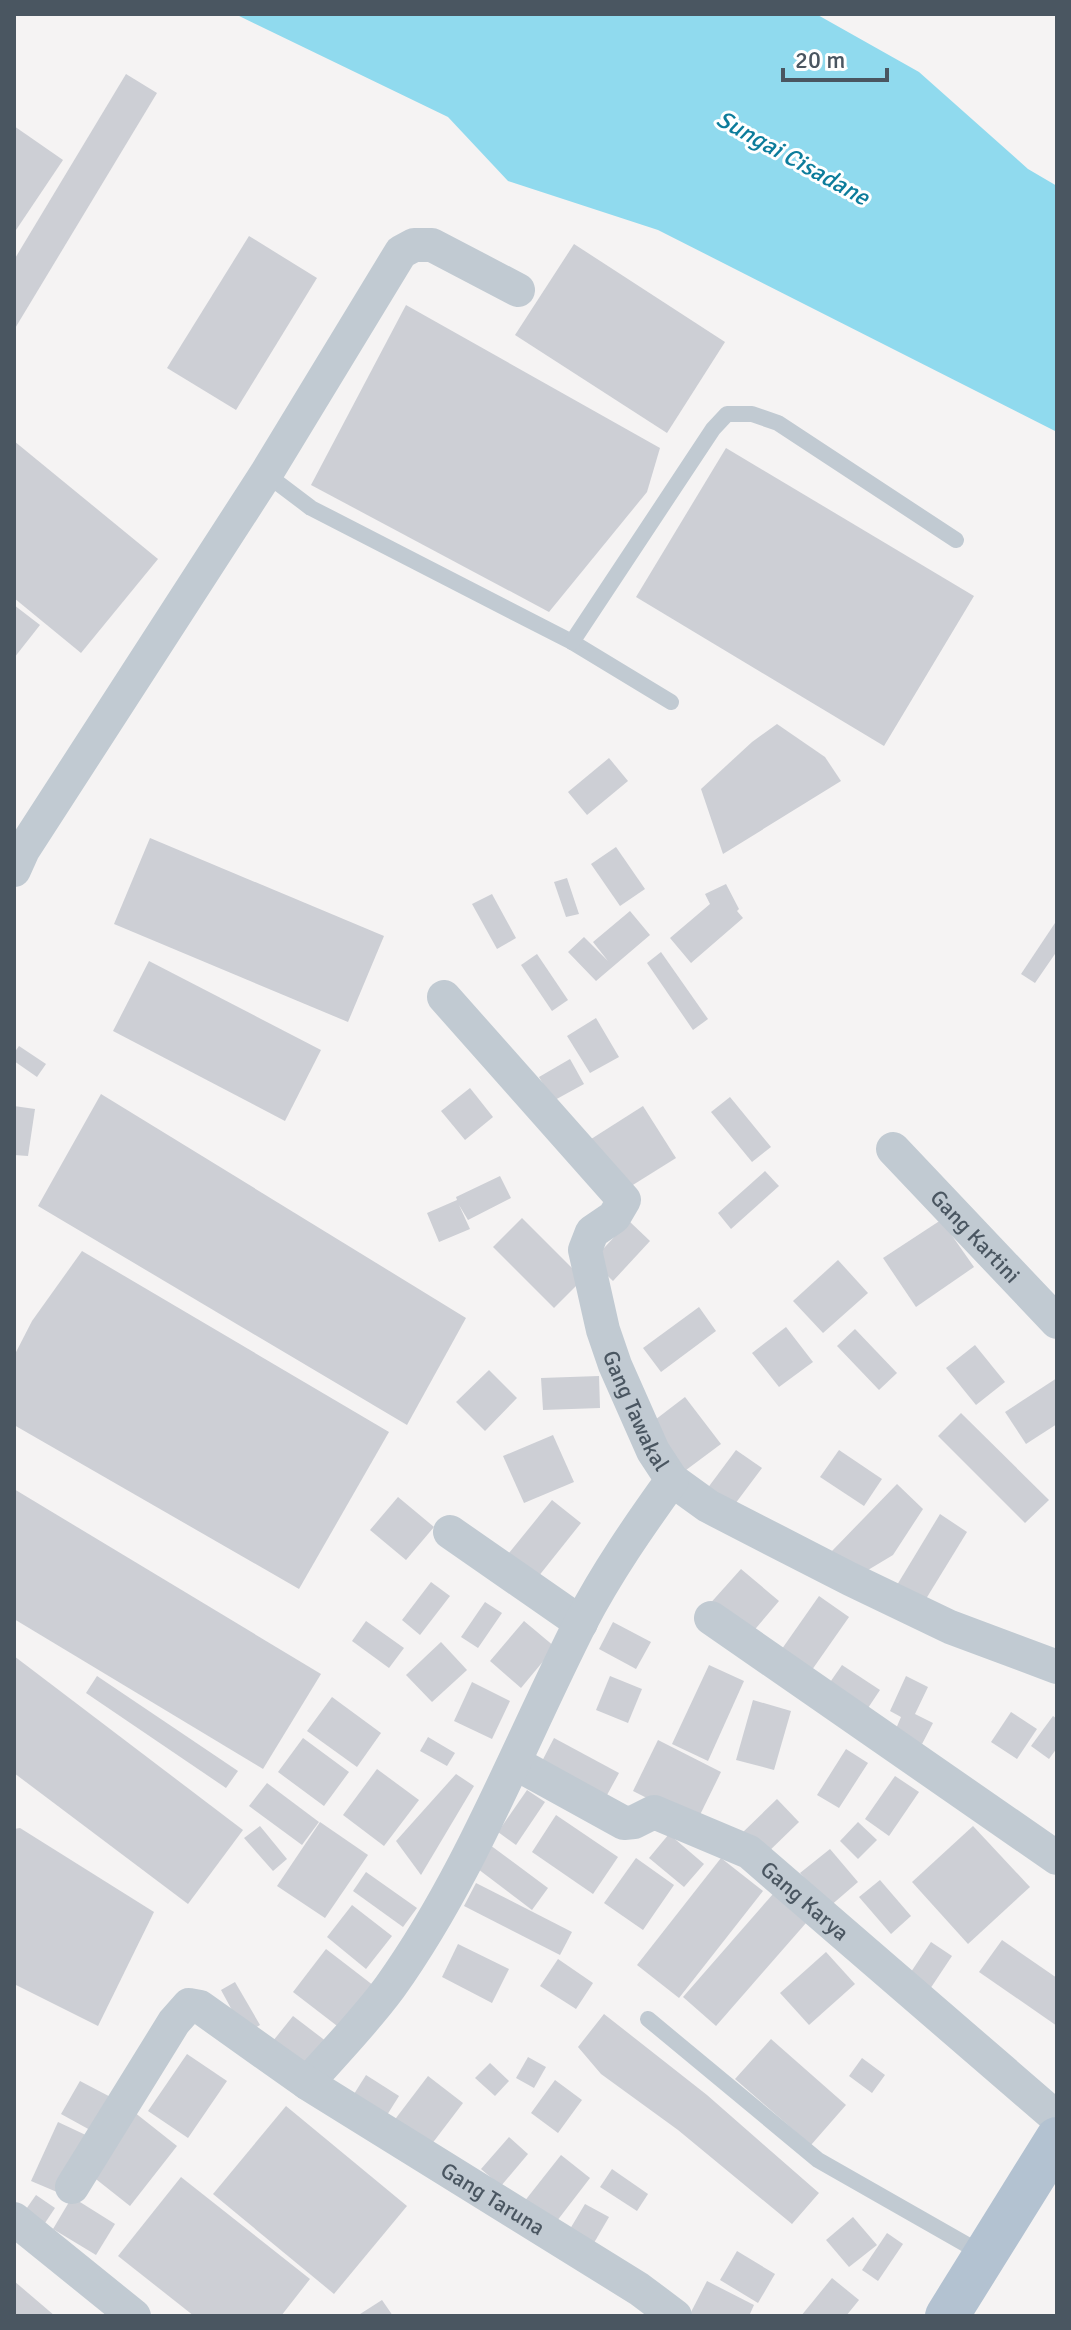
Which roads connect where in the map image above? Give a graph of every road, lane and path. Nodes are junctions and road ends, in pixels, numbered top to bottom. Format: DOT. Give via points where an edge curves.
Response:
graph roads {
  1 [pos="518,290"];
  2 [pos="266,474"];
  3 [pos="956,540"];
  4 [pos="572,642"];
  5 [pos="671,702"];
  6 [pos="14,870"];
  7 [pos="444,997"];
  8 [pos="893,1149"];
  9 [pos="1057,1322"];
  10 [pos="672,1480"];
  11 [pos="450,1532"];
  12 [pos="711,1618"];
  13 [pos="581,1623"];
  14 [pos="1057,1667"];
  15 [pos="515,1763"];
  16 [pos="1057,1858"];
  17 [pos="648,2019"];
  18 [pos="307,2083"];
  19 [pos="1057,2118"];
  20 [pos="1057,2139"];
  21 [pos="72,2187"];
  22 [pos="14,2219"];
  23 [pos="986,2256"];
  24 [pos="121,2312"];
  25 [pos="675,2316"];
  26 [pos="947,2316"];
  1 -- 2 [label="street" via="432,245 401,252"];
  2 -- 4 [label="lane" via="311,508"];
  2 -- 6 [label="street"];
  3 -- 4 [label="lane" via="778,423 752,414 727,414"];
  4 -- 5 [label="lane"];
  7 -- 10 [label="street, Gang Tawakal" via="624,1200 614,1217 592,1232 585,1250 615,1365 653,1451"];
  8 -- 9 [label="street, Gang Kartini"];
  10 -- 13 [label="street" via="622,1549"];
  10 -- 14 [label="street, Gang Tawakal" via="708,1506 850,1579 950,1627"];
  11 -- 13 [label="street"];
  12 -- 16 [label="street"];
  13 -- 15 [label="street"];
  15 -- 18 [label="street" via="391,1985"];
  15 -- 19 [label="street, Gang Karya" via="624,1823 654,1812 749,1852"];
  17 -- 23 [label="lane" via="818,2160"];
  18 -- 21 [label="street, Gang Taruna" via="200,2007 189,2005"];
  18 -- 25 [label="street, Gang Taruna"];
  20 -- 23 [label="main road"];
  22 -- 24 [label="street"];
  23 -- 26 [label="main road"];
}
